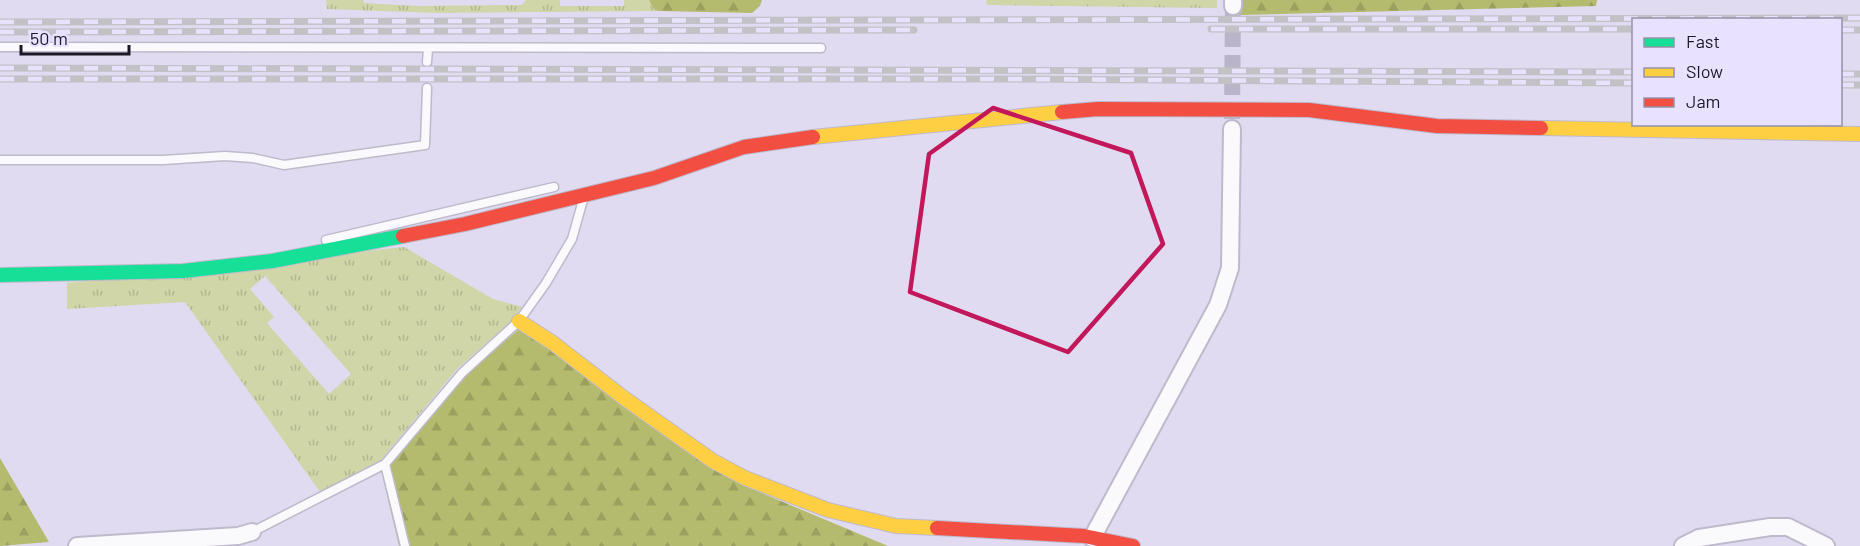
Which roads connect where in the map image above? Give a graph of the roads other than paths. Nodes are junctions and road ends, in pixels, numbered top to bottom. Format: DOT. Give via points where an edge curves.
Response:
graph roads {
  1 [pos="0,47"];
  2 [pos="821,48"];
  3 [pos="428,49"];
  4 [pos="427,62"];
  5 [pos="427,88"];
  6 [pos="1232,129"];
  7 [pos="1860,134"];
  8 [pos="0,160"];
  9 [pos="554,187"];
  10 [pos="584,196"];
  11 [pos="320,241"];
  12 [pos="285,249"];
  13 [pos="262,253"];
  14 [pos="0,276"];
  15 [pos="519,321"];
  16 [pos="386,464"];
  17 [pos="252,532"];
  18 [pos="1086,540"];
  19 [pos="77,546"];
  20 [pos="405,546"];
  21 [pos="1133,546"];
  22 [pos="1683,546"];
  23 [pos="1826,546"];
  1 -- 3 [label="lane"];
  2 -- 3 [label="lane"];
  3 -- 4 [label="lane"];
  5 -- 8 [label="lane" via="425,145 284,165 225,156"];
  6 -- 18 [label="street" via="1230,268 1218,305"];
  7 -- 10 [label="street" via="1437,126 1309,110 1098,109 841,133 744,147 654,178"];
  9 -- 11 [label="lane"];
  10 -- 14 [label="street" via="465,224 272,261 183,271"];
  10 -- 15 [label="lane" via="572,239"];
  12 -- 13 [label="lane"];
  15 -- 16 [label="lane" via="462,374"];
  15 -- 18 [label="street" via="695,448 745,478 828,510 896,526"];
  16 -- 17 [label="lane"];
  16 -- 20 [label="lane"];
  17 -- 19 [label="street"];
  18 -- 21 [label="street"];
  22 -- 23 [label="street" via="1699,538 1788,527"];
}
